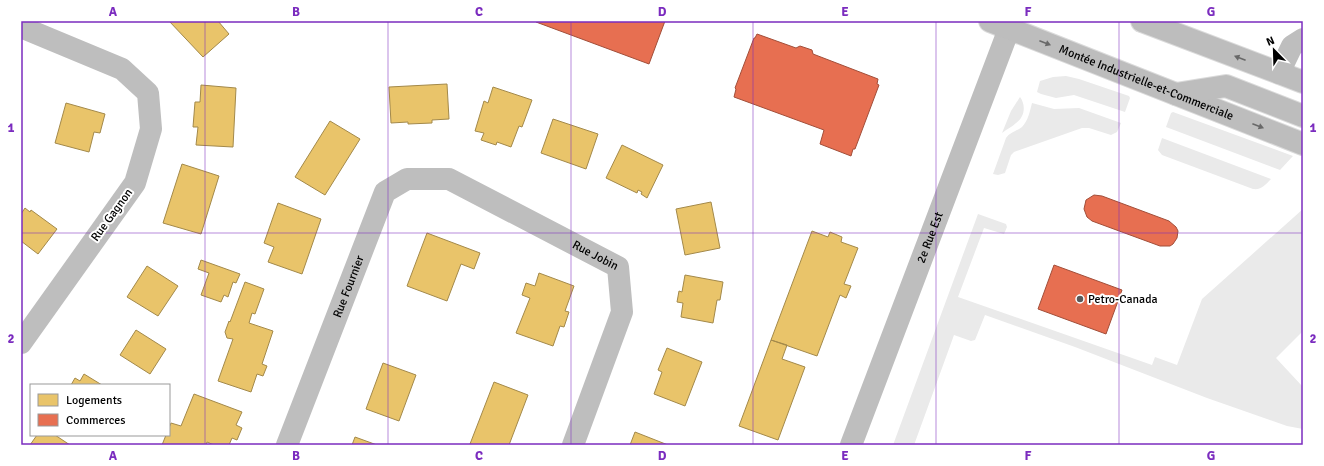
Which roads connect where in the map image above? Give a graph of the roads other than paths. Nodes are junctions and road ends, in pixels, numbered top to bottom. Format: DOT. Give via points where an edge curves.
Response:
graph roads {
  1 [pos="1142,21"];
  2 [pos="1004,24"];
  3 [pos="21,27"];
  4 [pos="1303,38"];
  5 [pos="1279,73"];
  6 [pos="1303,82"];
  7 [pos="1175,94"];
  8 [pos="1303,116"];
  9 [pos="1303,144"];
  10 [pos="449,179"];
  11 [pos="21,343"];
  12 [pos="287,445"];
  13 [pos="573,445"];
  14 [pos="850,445"];
  5 -- 1 [label="main road, one-way"];
  2 -- 7 [label="main road, Montée Industrielle-et-Commerciale, one-way"];
  2 -- 14 [label="street, 2e Rue Est" via="980,101"];
  3 -- 11 [label="street, Rue Gagnon" via="122,69 148,93 151,130 135,183"];
  4 -- 5 [label="street" via="1292,46"];
  5 -- 6 [label="main road"];
  7 -- 8 [label="main road" via="1226,86"];
  7 -- 9 [label="main road, Montée Industrielle-et-Commerciale, one-way"];
  10 -- 12 [label="street, Rue Fournier" via="407,179 385,192"];
  10 -- 13 [label="street, Rue Jobin" via="618,267 622,312"];
}
